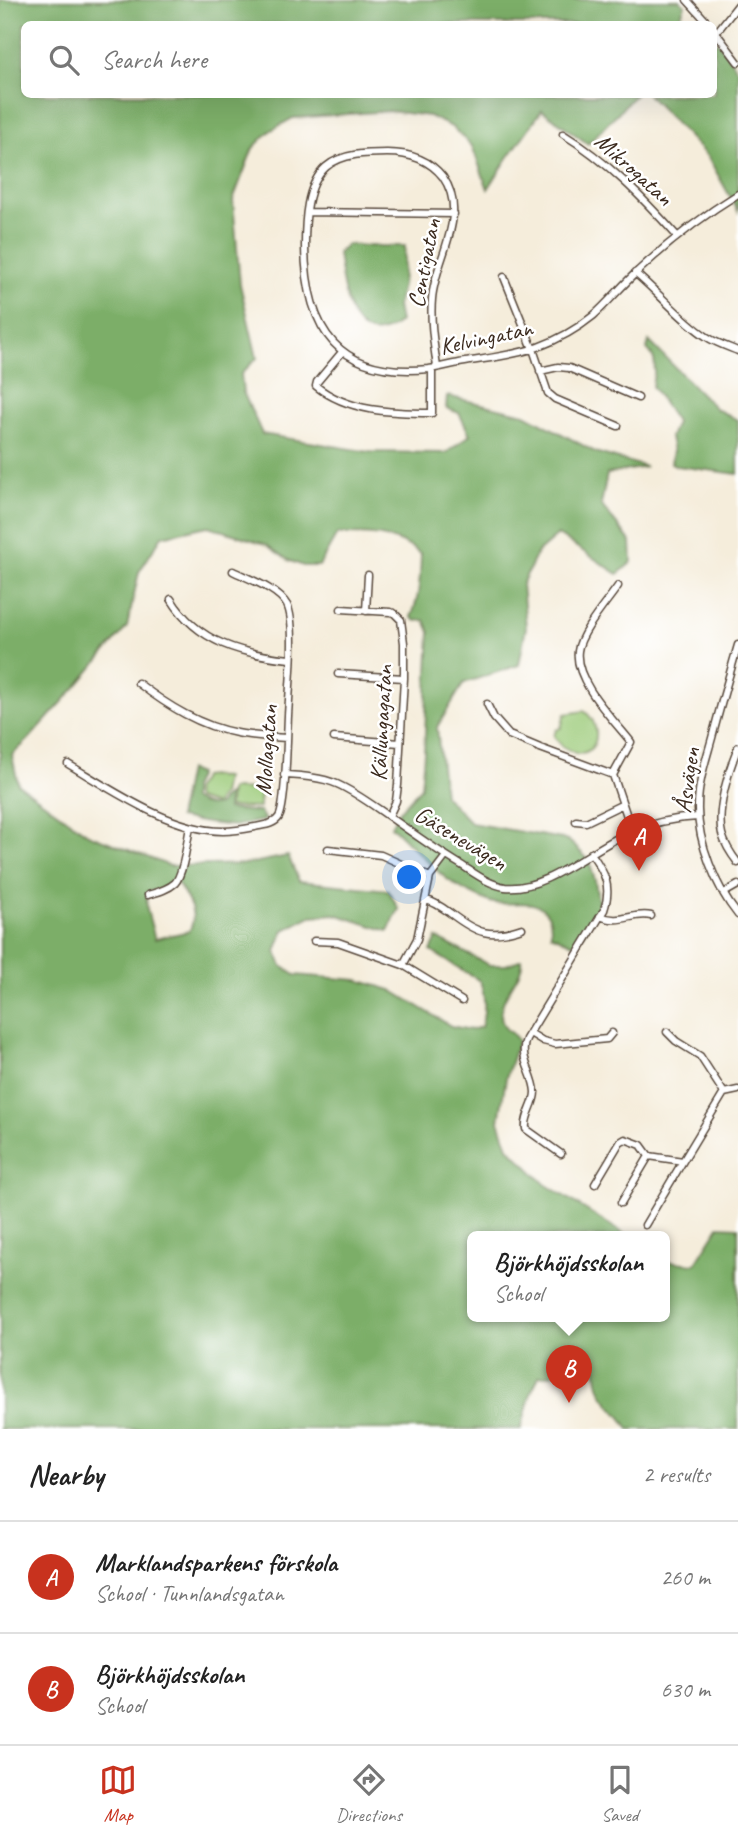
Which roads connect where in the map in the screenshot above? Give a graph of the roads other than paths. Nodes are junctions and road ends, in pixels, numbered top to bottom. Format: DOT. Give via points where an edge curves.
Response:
graph roads {
  1 [pos="687,0"];
  2 [pos="738,5"];
  3 [pos="706,21"];
  4 [pos="717,29"];
  5 [pos="717,34"];
  6 [pos="738,62"];
  7 [pos="563,134"];
  8 [pos="738,194"];
  9 [pos="307,212"];
  10 [pos="454,214"];
  11 [pos="677,236"];
  12 [pos="635,273"];
  13 [pos="503,277"];
  14 [pos="533,349"];
  15 [pos="738,351"];
  16 [pos="342,352"];
  17 [pos="434,368"];
  18 [pos="540,371"];
  19 [pos="638,398"];
  20 [pos="618,426"];
  21 [pos="233,571"];
  22 [pos="368,575"];
  23 [pos="618,586"];
  24 [pos="171,598"];
  25 [pos="341,609"];
  26 [pos="366,611"];
  27 [pos="738,645"];
  28 [pos="290,659"];
  29 [pos="338,674"];
  30 [pos="404,678"];
  31 [pos="138,683"];
  32 [pos="486,704"];
  33 [pos="287,738"];
  34 [pos="334,738"];
  35 [pos="400,743"];
  36 [pos="738,747"];
  37 [pos="68,764"];
  38 [pos="284,775"];
  39 [pos="613,775"];
  40 [pos="623,804"];
  41 [pos="389,817"];
  42 [pos="698,817"];
  43 [pos="576,821"];
  44 [pos="190,827"];
  45 [pos="632,831"];
  46 [pos="328,849"];
  47 [pos="591,853"];
  48 [pos="446,856"];
  49 [pos="738,863"];
  50 [pos="430,877"];
  51 [pos="738,885"];
  52 [pos="724,893"];
  53 [pos="148,895"];
  54 [pos="426,900"];
  55 [pos="738,915"];
  56 [pos="600,916"];
  57 [pos="651,916"];
  58 [pos="522,928"];
  59 [pos="314,941"];
  60 [pos="404,965"];
  61 [pos="462,1001"];
  62 [pos="667,1032"];
  63 [pos="530,1033"];
  64 [pos="612,1033"];
  65 [pos="738,1090"];
  66 [pos="724,1093"];
  67 [pos="561,1154"];
  68 [pos="649,1156"];
  69 [pos="683,1161"];
  70 [pos="595,1184"];
  71 [pos="621,1203"];
  72 [pos="645,1225"];
  1 -- 3 [label="street"];
  2 -- 4 [label="street"];
  5 -- 6 [label="street"];
  7 -- 11 [label="street, Mikrogatan" via="610,168"];
  8 -- 11 [label="street, Kelvingatan"];
  9 -- 10 [label="street"];
  9 -- 10 [label="street, Centigatan" via="313,186 326,167 349,156 393,153 433,166 447,185"];
  9 -- 16 [label="street, Kelvingatan" via="308,282 318,318"];
  10 -- 17 [label="street, Centigatan" via="432,298"];
  11 -- 12 [label="street, Kelvingatan"];
  12 -- 14 [label="street, Kelvingatan" via="594,315"];
  12 -- 15 [label="street" via="709,338"];
  13 -- 14 [label="street"];
  14 -- 17 [label="street, Kelvingatan"];
  14 -- 18 [label="street"];
  16 -- 17 [label="street, Kelvingatan" via="381,368"];
  16 -- 17 [label="street, Centigatan" via="316,386 334,398 371,410 432,413"];
  18 -- 19 [label="street" via="569,368"];
  18 -- 20 [label="street" via="555,399"];
  21 -- 28 [label="street, Mollagatan" via="285,602 291,617"];
  22 -- 26 [label="street"];
  23 -- 39 [label="street" via="578,650 579,672 588,688 631,743"];
  24 -- 28 [label="street" via="221,645"];
  25 -- 26 [label="street"];
  26 -- 30 [label="street, Källungagatan" via="394,613 401,620"];
  27 -- 42 [label="street, Åsvägen" via="705,764"];
  28 -- 33 [label="street, Mollagatan"];
  29 -- 30 [label="street"];
  30 -- 35 [label="street, Källungagatan"];
  31 -- 33 [label="street" via="210,726"];
  32 -- 39 [label="street" via="509,735"];
  33 -- 38 [label="street, Mollagatan"];
  34 -- 35 [label="street"];
  35 -- 41 [label="street, Källungagatan" via="397,794"];
  36 -- 49 [label="street" via="721,823 725,842"];
  37 -- 44 [label="street, Mollagatan" via="130,800"];
  38 -- 41 [label="street, Gäsenevägen" via="335,783"];
  38 -- 44 [label="street, Mollagatan" via="281,812 270,824 236,831"];
  39 -- 40 [label="street"];
  40 -- 43 [label="street" via="586,822"];
  40 -- 45 [label="street"];
  41 -- 48 [label="street, Gäsenevägen"];
  42 -- 45 [label="street, Gäsenevägen"];
  42 -- 52 [label="street, Åsvägen" via="705,853"];
  44 -- 53 [label="street" via="177,881"];
  45 -- 47 [label="street, Gäsenevägen"];
  46 -- 50 [label="street" via="381,855"];
  47 -- 48 [label="street, Gäsenevägen" via="526,887 505,887 483,879"];
  47 -- 56 [label="street" via="607,883 608,897"];
  48 -- 50 [label="street"];
  50 -- 54 [label="street"];
  51 -- 52 [label="street"];
  52 -- 55 [label="street, Åsvägen"];
  54 -- 58 [label="street" via="473,929 490,933"];
  54 -- 60 [label="street" via="417,939"];
  56 -- 57 [label="street" via="616,921"];
  56 -- 63 [label="street"];
  59 -- 60 [label="street" via="338,942"];
  60 -- 61 [label="street"];
  62 -- 66 [label="street" via="700,1056"];
  63 -- 64 [label="street" via="555,1044 607,1039"];
  63 -- 67 [label="street" via="522,1052 535,1098 526,1129"];
  65 -- 66 [label="street"];
  66 -- 69 [label="street"];
  68 -- 69 [label="street"];
  68 -- 70 [label="street" via="641,1144 629,1139 620,1142"];
  68 -- 71 [label="street"];
  69 -- 72 [label="street"];
}
